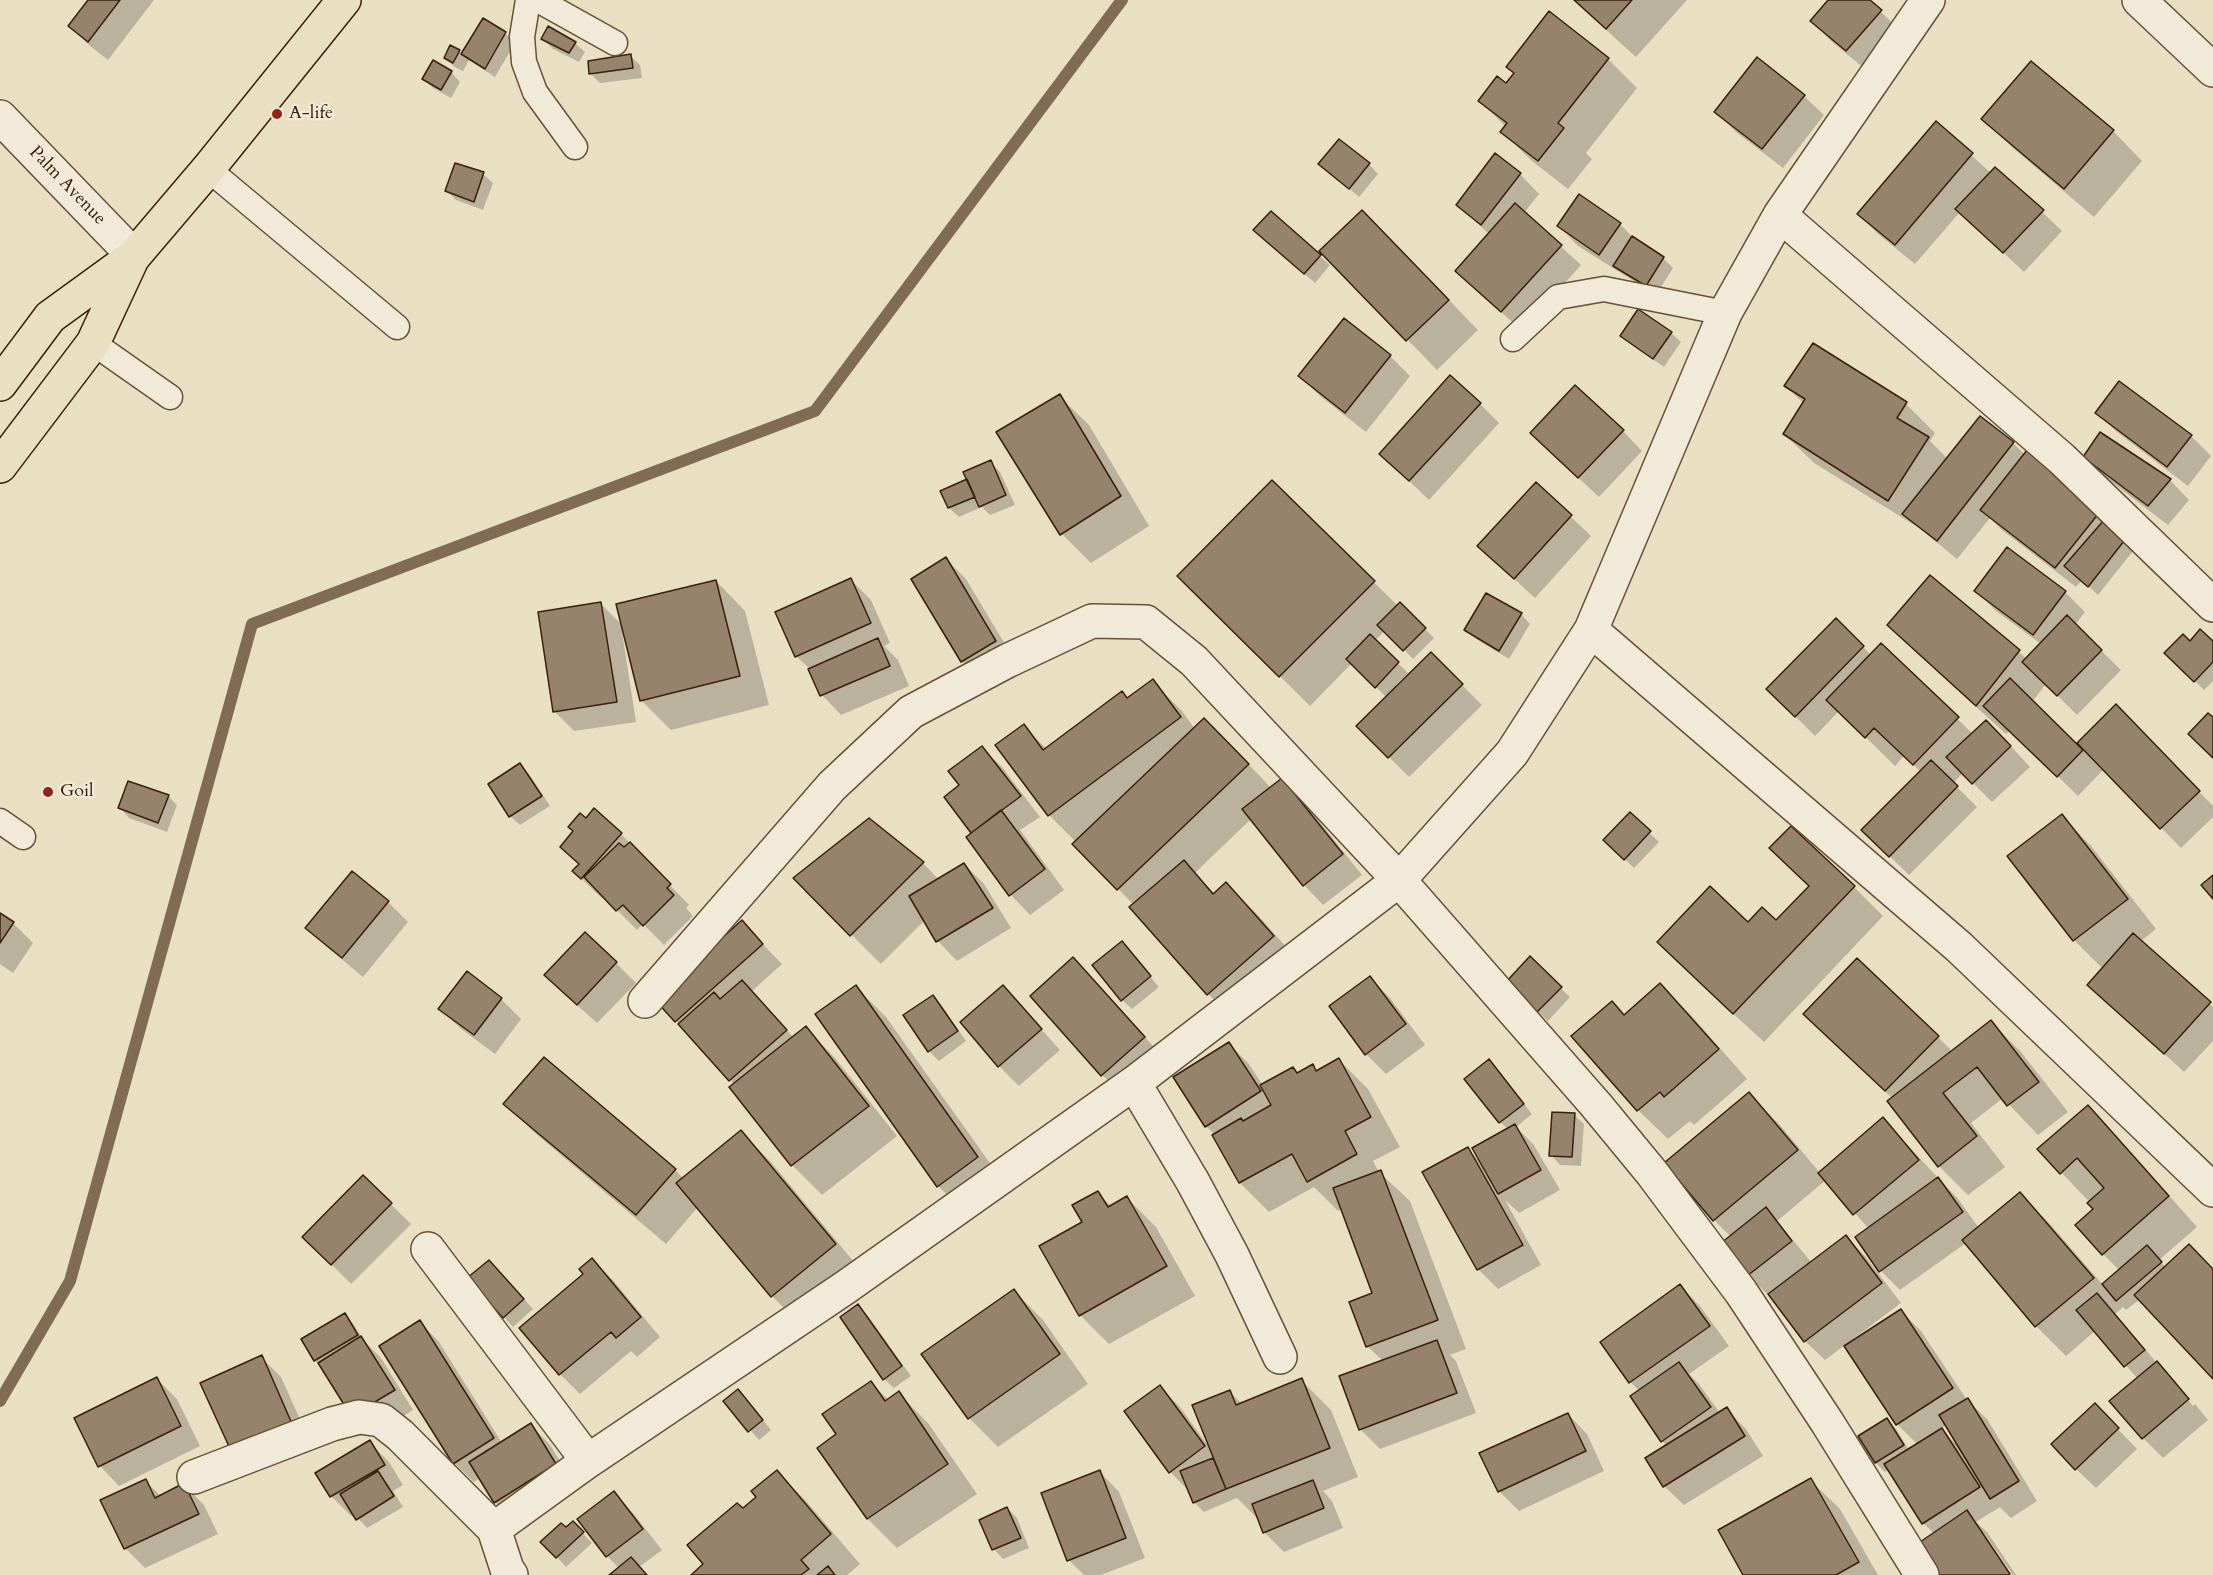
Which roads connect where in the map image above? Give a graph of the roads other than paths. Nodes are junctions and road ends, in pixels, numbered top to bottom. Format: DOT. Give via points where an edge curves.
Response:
graph roads {
  1 [pos="344,0"];
  2 [pos="528,0"];
  3 [pos="538,0"];
  4 [pos="1929,0"];
  5 [pos="2139,0"];
  6 [pos="615,43"];
  7 [pos="2213,70"];
  8 [pos="0,117"];
  9 [pos="575,147"];
  10 [pos="208,169"];
  11 [pos="1780,215"];
  12 [pos="134,256"];
  13 [pos="1725,313"];
  14 [pos="397,327"];
  15 [pos="1513,339"];
  16 [pos="93,344"];
  17 [pos="0,384"];
  18 [pos="170,397"];
  19 [pos="0,466"];
  20 [pos="2213,605"];
  21 [pos="1591,630"];
  22 [pos="0,821"];
  23 [pos="23,837"];
  24 [pos="1399,880"];
  25 [pos="645,1001"];
  26 [pos="1134,1083"];
  27 [pos="2213,1190"];
  28 [pos="428,1249"];
  29 [pos="1280,1358"];
  30 [pos="588,1461"];
  31 [pos="194,1477"];
  32 [pos="494,1529"];
  33 [pos="511,1575"];
  34 [pos="1922,1575"];
  1 -- 10 [label="main road"];
  2 -- 9 [label="lane" via="522,37 525,62 535,92"];
  3 -- 6 [label="lane"];
  4 -- 11 [label="street"];
  5 -- 7 [label="street"];
  8 -- 12 [label="street, Palm Avenue"];
  10 -- 12 [label="main road"];
  10 -- 14 [label="lane"];
  11 -- 13 [label="street"];
  11 -- 20 [label="street" via="2062,459"];
  12 -- 16 [label="main road"];
  12 -- 17 [label="main road" via="51,317"];
  13 -- 15 [label="lane" via="1604,289 1558,297"];
  13 -- 21 [label="street"];
  16 -- 18 [label="lane"];
  16 -- 19 [label="main road"];
  21 -- 24 [label="street" via="1512,753"];
  21 -- 27 [label="street" via="1959,947"];
  22 -- 23 [label="lane"];
  24 -- 25 [label="street" via="1194,662 1146,622 1092,621 911,712 832,786"];
  24 -- 26 [label="street"];
  24 -- 34 [label="street" via="1652,1173 1753,1311"];
  26 -- 29 [label="street" via="1232,1255"];
  26 -- 30 [label="street" via="846,1287"];
  28 -- 30 [label="street"];
  30 -- 32 [label="street"];
  31 -- 32 [label="street" via="332,1424 359,1417 381,1420"];
  32 -- 33 [label="street"];
}
